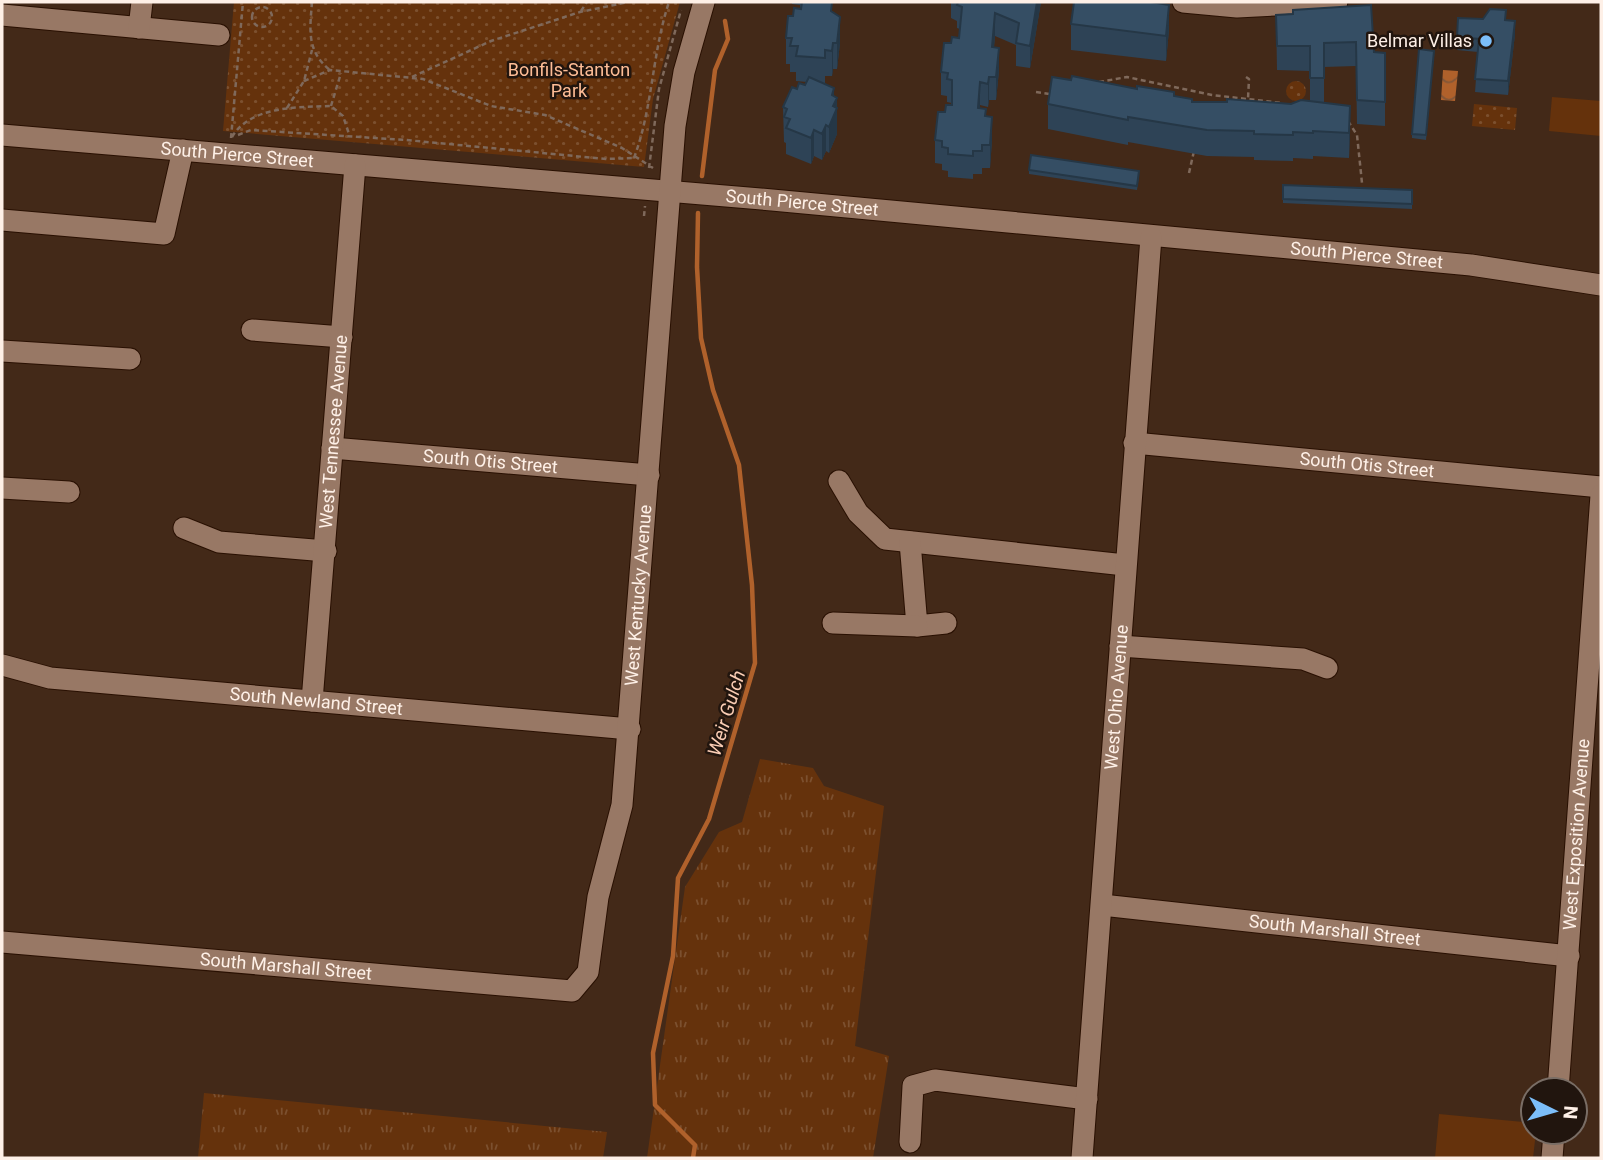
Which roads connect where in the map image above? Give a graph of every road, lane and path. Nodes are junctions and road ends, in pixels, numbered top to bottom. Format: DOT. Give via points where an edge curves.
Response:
graph roads {
  1 [pos="142,2"];
  2 [pos="243,2"];
  3 [pos="312,2"];
  4 [pos="586,2"];
  5 [pos="628,2"];
  6 [pos="669,2"];
  7 [pos="704,2"];
  8 [pos="1183,2"];
  9 [pos="1337,2"];
  10 [pos="1248,4"];
  11 [pos="580,12"];
  12 [pos="2,15"];
  13 [pos="273,16"];
  14 [pos="139,28"];
  15 [pos="219,35"];
  16 [pos="312,50"];
  17 [pos="330,69"];
  18 [pos="341,71"];
  19 [pos="1246,77"];
  20 [pos="409,78"];
  21 [pos="304,81"];
  22 [pos="1095,84"];
  23 [pos="1036,92"];
  24 [pos="1212,94"];
  25 [pos="1058,96"];
  26 [pos="1248,99"];
  27 [pos="1287,104"];
  28 [pos="331,106"];
  29 [pos="1208,107"];
  30 [pos="287,108"];
  31 [pos="1345,118"];
  32 [pos="2,135"];
  33 [pos="350,137"];
  34 [pos="232,138"];
  35 [pos="1196,146"];
  36 [pos="183,150"];
  37 [pos="634,158"];
  38 [pos="355,165"];
  39 [pos="649,168"];
  40 [pos="1189,173"];
  41 [pos="1362,183"];
  42 [pos="670,192"];
  43 [pos="2,220"];
  44 [pos="1151,237"];
  45 [pos="1601,285"];
  46 [pos="252,330"];
  47 [pos="342,337"];
  48 [pos="2,351"];
  49 [pos="130,359"];
  50 [pos="1133,443"];
  51 [pos="332,448"];
  52 [pos="649,475"];
  53 [pos="839,481"];
  54 [pos="1601,487"];
  55 [pos="2,488"];
  56 [pos="69,492"];
  57 [pos="1601,495"];
  58 [pos="184,528"];
  59 [pos="910,542"];
  60 [pos="326,551"];
  61 [pos="1125,565"];
  62 [pos="834,623"];
  63 [pos="946,623"];
  64 [pos="917,625"];
  65 [pos="1120,646"];
  66 [pos="2,665"];
  67 [pos="1327,668"];
  68 [pos="312,701"];
  69 [pos="630,729"];
  70 [pos="1102,905"];
  71 [pos="2,942"];
  72 [pos="1569,956"];
  73 [pos="572,991"];
  74 [pos="1559,1076"];
  75 [pos="1087,1099"];
  76 [pos="910,1142"];
  77 [pos="1082,1158"];
  1 -- 14 [label="street"];
  2 -- 34 [label="path"];
  3 -- 16 [label="path"];
  4 -- 11 [label="path"];
  5 -- 11 [label="path"];
  6 -- 37 [label="path" via="654,59 646,125"];
  7 -- 42 [label="street, West Kentucky Avenue" via="681,84"];
  8 -- 10 [label="street"];
  9 -- 10 [label="street"];
  11 -- 20 [label="path" via="491,41"];
  12 -- 14 [label="street"];
  13 -- 13 [label="path" via="263,6 252,18 257,26 265,27"];
  14 -- 15 [label="street"];
  16 -- 17 [label="path"];
  16 -- 21 [label="path"];
  17 -- 18 [label="path"];
  17 -- 21 [label="path"];
  18 -- 20 [label="path"];
  18 -- 28 [label="path"];
  19 -- 26 [label="path"];
  20 -- 37 [label="path" via="423,79 491,106 545,115 622,148"];
  21 -- 30 [label="path"];
  22 -- 24 [label="path" via="1127,77"];
  23 -- 25 [label="path"];
  24 -- 26 [label="path"];
  24 -- 29 [label="path"];
  26 -- 27 [label="path"];
  28 -- 30 [label="path"];
  28 -- 33 [label="path" via="343,116"];
  30 -- 34 [label="path" via="239,125"];
  31 -- 41 [label="path" via="1357,135"];
  32 -- 36 [label="street, South Pierce Street"];
  33 -- 34 [label="path" via="251,130"];
  33 -- 37 [label="path"];
  35 -- 40 [label="path"];
  36 -- 38 [label="street, South Pierce Street"];
  36 -- 43 [label="street" via="164,234"];
  37 -- 39 [label="path"];
  38 -- 42 [label="street, South Pierce Street"];
  38 -- 47 [label="street, West Tennessee Avenue"];
  42 -- 44 [label="street, South Pierce Street"];
  42 -- 52 [label="street, West Kentucky Avenue"];
  44 -- 45 [label="street, South Pierce Street" via="1499,268"];
  44 -- 50 [label="street, West Ohio Avenue"];
  46 -- 47 [label="street"];
  47 -- 51 [label="street, West Tennessee Avenue"];
  48 -- 49 [label="street"];
  50 -- 54 [label="street, South Otis Street"];
  50 -- 61 [label="street, West Ohio Avenue"];
  51 -- 52 [label="street, South Otis Street"];
  51 -- 60 [label="street, West Tennessee Avenue"];
  52 -- 69 [label="street, West Kentucky Avenue"];
  53 -- 59 [label="street" via="876,533"];
  55 -- 56 [label="street"];
  57 -- 72 [label="street, West Exposition Avenue"];
  58 -- 60 [label="street" via="219,542"];
  59 -- 61 [label="street"];
  59 -- 64 [label="street"];
  60 -- 68 [label="street, West Tennessee Avenue"];
  61 -- 65 [label="street, West Ohio Avenue"];
  62 -- 64 [label="street"];
  63 -- 64 [label="street"];
  65 -- 67 [label="street" via="1303,659"];
  65 -- 70 [label="street, West Ohio Avenue"];
  66 -- 68 [label="street, South Newland Street" via="50,678"];
  68 -- 69 [label="street, South Newland Street"];
  69 -- 73 [label="street, West Kentucky Avenue" via="622,805 598,897 588,972"];
  70 -- 72 [label="street, South Marshall Street"];
  70 -- 75 [label="street, West Ohio Avenue"];
  71 -- 73 [label="street, South Marshall Street"];
  72 -- 74 [label="street, West Exposition Avenue"];
  75 -- 76 [label="street" via="935,1080 913,1086"];
  75 -- 77 [label="street, West Ohio Avenue"];
}
